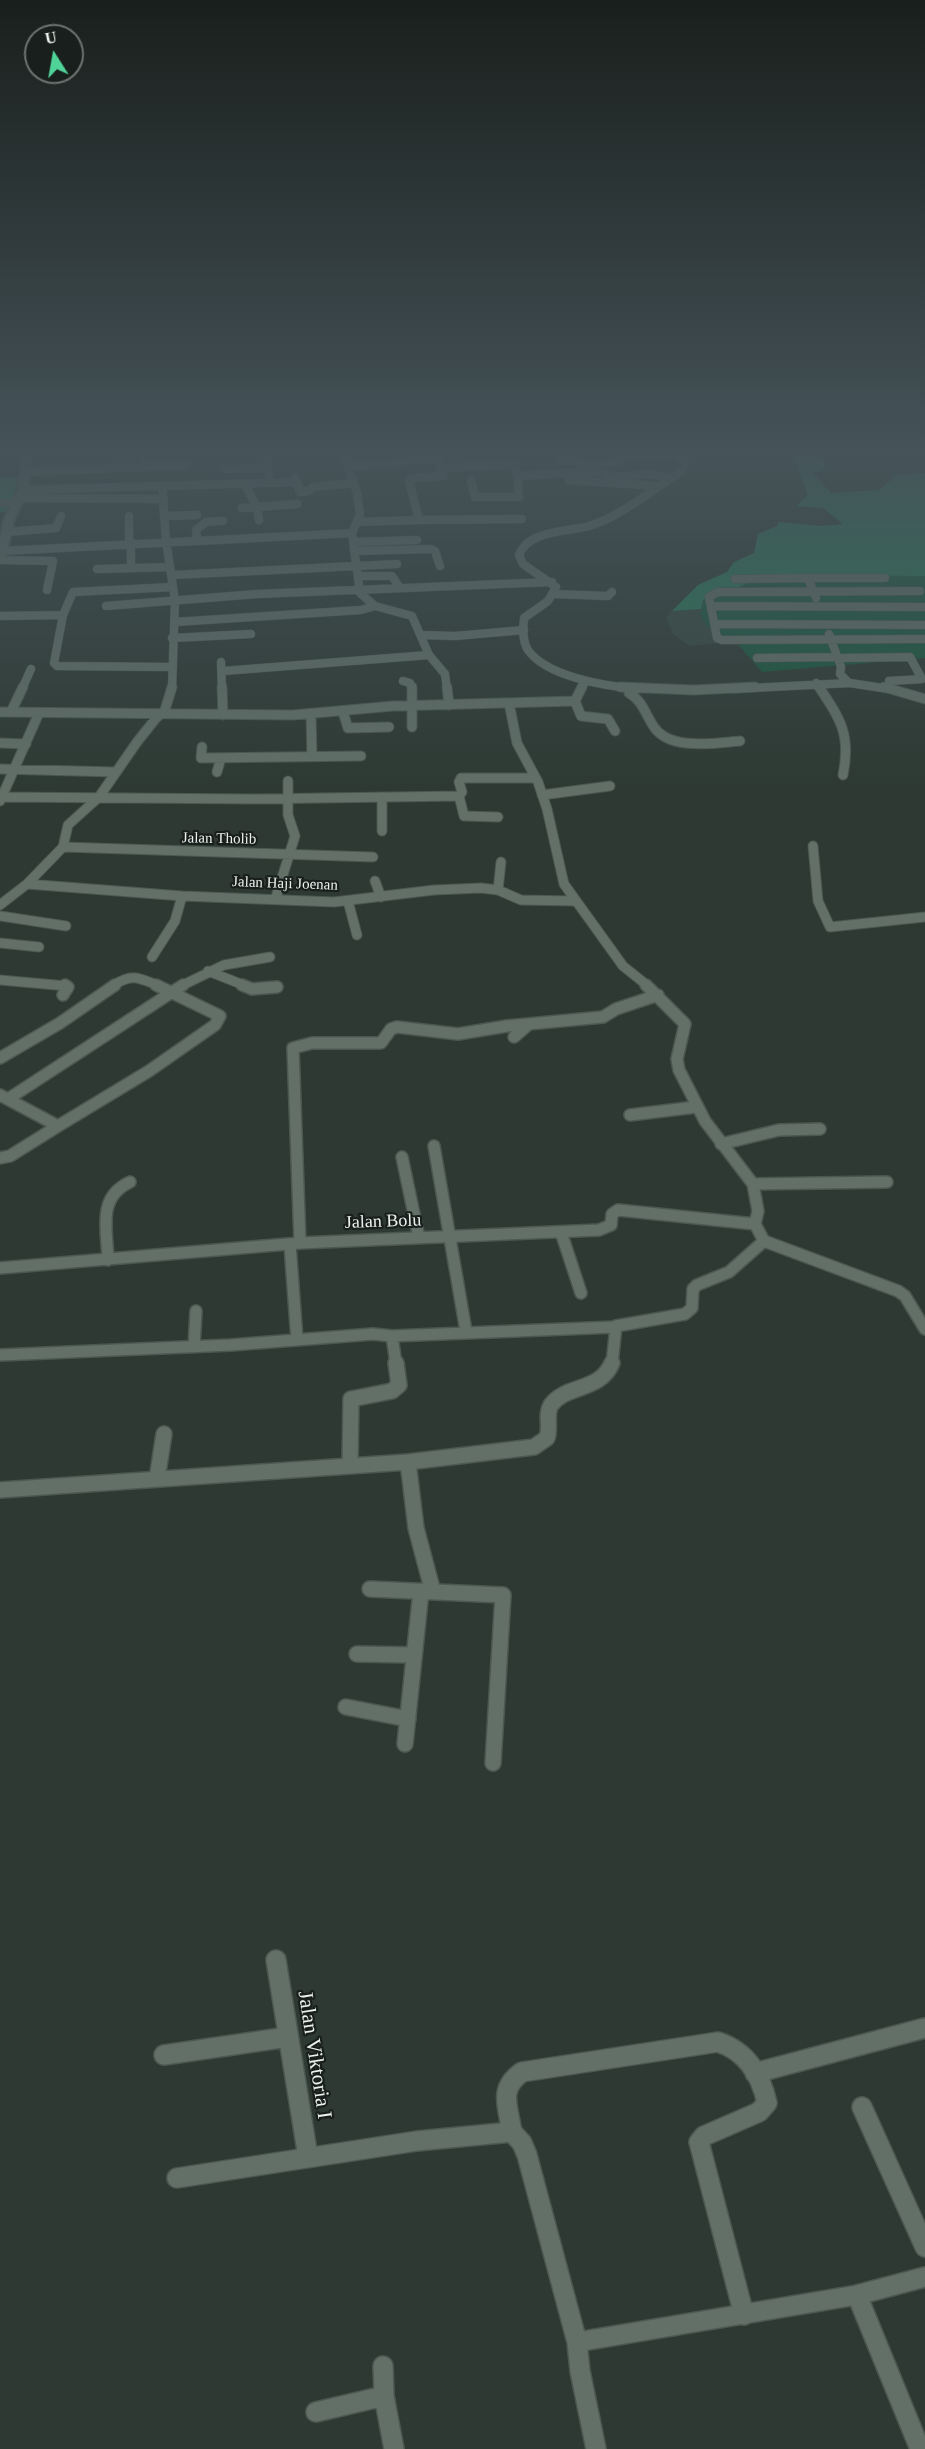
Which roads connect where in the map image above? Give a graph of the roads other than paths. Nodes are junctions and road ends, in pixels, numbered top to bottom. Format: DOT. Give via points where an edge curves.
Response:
graph roads {
  1 [pos="52,567"];
  2 [pos="170,567"];
  3 [pos="310,567"];
  4 [pos="358,567"];
  5 [pos="528,567"];
  6 [pos="131,568"];
  7 [pos="97,569"];
  8 [pos="171,571"];
  9 [pos="359,576"];
  10 [pos="808,578"];
  11 [pos="885,578"];
  12 [pos="735,579"];
  13 [pos="552,582"];
  14 [pos="173,587"];
  15 [pos="400,588"];
  16 [pos="47,590"];
  17 [pos="361,590"];
  18 [pos="922,591"];
  19 [pos="612,592"];
  20 [pos="813,592"];
  21 [pos="554,594"];
  22 [pos="925,599"];
  23 [pos="175,600"];
  24 [pos="106,606"];
  25 [pos="375,606"];
  26 [pos="711,606"];
  27 [pos="819,607"];
  28 [pos="925,607"];
  29 [pos="63,615"];
  30 [pos="0,616"];
  31 [pos="715,624"];
  32 [pos="925,624"];
  33 [pos="825,625"];
  34 [pos="240,627"];
  35 [pos="173,630"];
  36 [pos="524,630"];
  37 [pos="251,634"];
  38 [pos="420,635"];
  39 [pos="925,639"];
  40 [pos="831,640"];
  41 [pos="868,640"];
  42 [pos="429,655"];
  43 [pos="875,657"];
  44 [pos="757,658"];
  45 [pos="839,661"];
  46 [pos="174,667"];
  47 [pos="31,669"];
  48 [pos="403,681"];
  49 [pos="848,681"];
  50 [pos="585,682"];
  51 [pos="816,683"];
  52 [pos="887,683"];
  53 [pos="925,684"];
  54 [pos="632,688"];
  55 [pos="925,699"];
  56 [pos="575,701"];
  57 [pos="509,703"];
  58 [pos="411,705"];
  59 [pos="449,705"];
  60 [pos="0,712"];
  61 [pos="11,712"];
  62 [pos="343,712"];
  63 [pos="39,713"];
  64 [pos="164,713"];
  65 [pos="311,714"];
  66 [pos="223,715"];
  67 [pos="389,727"];
  68 [pos="412,727"];
  69 [pos="615,731"];
  70 [pos="740,741"];
  71 [pos="0,743"];
  72 [pos="26,744"];
  73 [pos="202,747"];
  74 [pos="361,756"];
  75 [pos="312,757"];
  76 [pos="220,758"];
  77 [pos="298,758"];
  78 [pos="0,769"];
  79 [pos="297,769"];
  80 [pos="15,770"];
  81 [pos="115,772"];
  82 [pos="217,772"];
  83 [pos="843,776"];
  84 [pos="536,778"];
  85 [pos="288,781"];
  86 [pos="610,786"];
  87 [pos="542,795"];
  88 [pos="459,796"];
  89 [pos="99,797"];
  90 [pos="382,797"];
  91 [pos="1,799"];
  92 [pos="290,799"];
  93 [pos="498,817"];
  94 [pos="381,831"];
  95 [pos="813,846"];
  96 [pos="63,847"];
  97 [pos="290,856"];
  98 [pos="373,857"];
  99 [pos="501,862"];
  100 [pos="375,881"];
  101 [pos="27,884"];
  102 [pos="498,890"];
  103 [pos="182,896"];
  104 [pos="276,897"];
  105 [pos="381,897"];
  106 [pos="348,901"];
  107 [pos="575,902"];
  108 [pos="0,904"];
  109 [pos="0,916"];
  110 [pos="925,917"];
  111 [pos="66,926"];
  112 [pos="357,935"];
  113 [pos="0,943"];
  114 [pos="39,947"];
  115 [pos="152,957"];
  116 [pos="270,957"];
  117 [pos="208,971"];
  118 [pos="0,980"];
  119 [pos="277,987"];
  120 [pos="169,994"];
  121 [pos="63,995"];
  122 [pos="658,995"];
  123 [pos="529,1024"];
  124 [pos="514,1038"];
  125 [pos="0,1058"];
  126 [pos="4,1097"];
  127 [pos="696,1107"];
  128 [pos="630,1115"];
  129 [pos="58,1126"];
  130 [pos="820,1129"];
  131 [pos="720,1144"];
  132 [pos="434,1146"];
  133 [pos="3,1155"];
  134 [pos="402,1157"];
  135 [pos="130,1182"];
  136 [pos="887,1182"];
  137 [pos="753,1184"];
  138 [pos="754,1224"];
  139 [pos="561,1232"];
  140 [pos="450,1236"];
  141 [pos="419,1238"];
  142 [pos="764,1241"];
  143 [pos="295,1244"];
  144 [pos="108,1260"];
  145 [pos="0,1268"];
  146 [pos="581,1293"];
  147 [pos="196,1311"];
  148 [pos="615,1327"];
  149 [pos="925,1329"];
  150 [pos="466,1331"];
  151 [pos="392,1336"];
  152 [pos="297,1340"];
  153 [pos="194,1347"];
  154 [pos="0,1355"];
  155 [pos="164,1434"];
  156 [pos="408,1462"];
  157 [pos="350,1465"];
  158 [pos="157,1479"];
  159 [pos="0,1490"];
  160 [pos="370,1589"];
  161 [pos="427,1592"];
  162 [pos="357,1654"];
  163 [pos="414,1656"];
  164 [pos="346,1707"];
  165 [pos="408,1719"];
  166 [pos="405,1744"];
  167 [pos="493,1763"];
  168 [pos="276,1959"];
  169 [pos="925,2028"];
  170 [pos="288,2037"];
  171 [pos="165,2055"];
  172 [pos="755,2073"];
  173 [pos="862,2106"];
  174 [pos="512,2132"];
  175 [pos="308,2157"];
  176 [pos="177,2178"];
  177 [pos="925,2247"];
  178 [pos="925,2277"];
  179 [pos="857,2295"];
  180 [pos="744,2315"];
  181 [pos="578,2342"];
  182 [pos="383,2366"];
  183 [pos="384,2396"];
  184 [pos="316,2412"];
  185 [pos="394,2449"];
  186 [pos="596,2449"];
  187 [pos="920,2449"];
  1 -- 16 [label="street"];
  2 -- 8 [label="street"];
  3 -- 8 [label="street"];
  4 -- 9 [label="street"];
  5 -- 13 [label="street"];
  6 -- 7 [label="street"];
  6 -- 8 [label="street"];
  8 -- 14 [label="street"];
  9 -- 15 [label="street" via="392,576"];
  9 -- 17 [label="street"];
  10 -- 11 [label="street"];
  10 -- 12 [label="street"];
  10 -- 20 [label="street"];
  13 -- 15 [label="street"];
  13 -- 21 [label="street" via="556,587"];
  14 -- 23 [label="street"];
  14 -- 29 [label="street" via="73,592"];
  15 -- 17 [label="street"];
  17 -- 23 [label="street"];
  17 -- 25 [label="street"];
  18 -- 20 [label="street"];
  18 -- 22 [label="street"];
  19 -- 21 [label="street" via="608,596"];
  20 -- 26 [label="street" via="713,593 709,597"];
  20 -- 27 [label="street"];
  21 -- 36 [label="street" via="524,618"];
  23 -- 24 [label="street"];
  23 -- 35 [label="street"];
  25 -- 35 [label="street"];
  25 -- 38 [label="street" via="412,616"];
  26 -- 27 [label="street"];
  26 -- 31 [label="street"];
  27 -- 28 [label="street"];
  27 -- 33 [label="street"];
  29 -- 30 [label="street"];
  29 -- 46 [label="street" via="54,663 57,666"];
  31 -- 33 [label="street"];
  31 -- 40 [label="street" via="717,638 723,640"];
  32 -- 33 [label="street"];
  33 -- 40 [label="street"];
  34 -- 35 [label="street"];
  35 -- 37 [label="street"];
  35 -- 46 [label="street"];
  36 -- 38 [label="street"];
  36 -- 50 [label="street" via="525,645 535,658"];
  38 -- 42 [label="street"];
  39 -- 41 [label="street"];
  40 -- 41 [label="street"];
  40 -- 45 [label="street"];
  41 -- 43 [label="street"];
  42 -- 59 [label="street" via="445,674"];
  42 -- 66 [label="street" via="222,666"];
  43 -- 45 [label="street"];
  43 -- 52 [label="street" via="910,657 922,679"];
  44 -- 45 [label="street"];
  45 -- 49 [label="street" via="840,674"];
  46 -- 64 [label="street"];
  47 -- 61 [label="street"];
  48 -- 58 [label="street" via="412,687"];
  49 -- 51 [label="street"];
  49 -- 52 [label="street"];
  50 -- 54 [label="street"];
  50 -- 56 [label="street"];
  51 -- 54 [label="street" via="707,690"];
  51 -- 83 [label="street" via="847,734"];
  52 -- 53 [label="street"];
  52 -- 55 [label="street"];
  54 -- 70 [label="street" via="631,697 639,699 658,732 667,738"];
  56 -- 57 [label="street"];
  56 -- 69 [label="street" via="581,716 608,719"];
  57 -- 59 [label="street"];
  57 -- 84 [label="street" via="517,743"];
  58 -- 59 [label="street"];
  58 -- 62 [label="street"];
  58 -- 68 [label="street"];
  60 -- 61 [label="street"];
  61 -- 63 [label="street"];
  62 -- 65 [label="street"];
  62 -- 67 [label="street" via="348,728"];
  63 -- 64 [label="street"];
  63 -- 72 [label="street"];
  64 -- 66 [label="street"];
  64 -- 81 [label="street"];
  65 -- 66 [label="street"];
  65 -- 75 [label="street"];
  71 -- 72 [label="street"];
  72 -- 80 [label="street"];
  73 -- 76 [label="street" via="201,758"];
  74 -- 75 [label="street"];
  75 -- 77 [label="street"];
  76 -- 77 [label="street"];
  76 -- 82 [label="street"];
  77 -- 79 [label="street"];
  78 -- 80 [label="street"];
  80 -- 81 [label="street"];
  80 -- 91 [label="street"];
  81 -- 89 [label="street"];
  84 -- 87 [label="street"];
  84 -- 88 [label="street" via="461,778"];
  85 -- 92 [label="street"];
  86 -- 87 [label="street"];
  87 -- 107 [label="street" via="560,874"];
  88 -- 90 [label="street"];
  88 -- 93 [label="street" via="464,816"];
  89 -- 91 [label="street"];
  89 -- 92 [label="street"];
  89 -- 96 [label="street" via="68,825"];
  90 -- 92 [label="street"];
  90 -- 94 [label="street"];
  92 -- 97 [label="street" via="288,815 295,836"];
  95 -- 110 [label="street" via="818,901 830,927"];
  96 -- 97 [label="street, Jalan Tholib"];
  96 -- 101 [label="street"];
  97 -- 98 [label="street, Jalan Tholib"];
  97 -- 104 [label="street"];
  99 -- 102 [label="street"];
  100 -- 105 [label="street"];
  101 -- 103 [label="street, Jalan Haji Joenan"];
  101 -- 108 [label="street"];
  102 -- 105 [label="street, Jalan Haji Joenan" via="448,889"];
  102 -- 107 [label="street, Jalan Haji Joenan" via="521,900"];
  103 -- 104 [label="street, Jalan Haji Joenan"];
  103 -- 115 [label="street" via="176,921"];
  104 -- 106 [label="street, Jalan Haji Joenan"];
  105 -- 106 [label="street, Jalan Haji Joenan"];
  106 -- 112 [label="street"];
  107 -- 122 [label="street" via="623,966"];
  109 -- 111 [label="street"];
  113 -- 114 [label="street"];
  116 -- 117 [label="street"];
  117 -- 119 [label="street" via="252,989"];
  117 -- 120 [label="street"];
  118 -- 121 [label="street" via="65,985 68,987"];
  120 -- 125 [label="street" via="141,978 126,977 60,1023"];
  120 -- 126 [label="street"];
  120 -- 129 [label="street" via="217,1014 220,1020 149,1071"];
  122 -- 123 [label="street" via="603,1017"];
  122 -- 127 [label="street" via="685,1024 677,1059"];
  123 -- 124 [label="street"];
  123 -- 143 [label="street" via="451,1035 397,1027 381,1043 312,1043 293,1047"];
  126 -- 129 [label="street"];
  127 -- 128 [label="street"];
  127 -- 131 [label="street"];
  129 -- 133 [label="street"];
  130 -- 131 [label="street" via="779,1130"];
  131 -- 137 [label="street"];
  132 -- 140 [label="street"];
  134 -- 141 [label="street"];
  135 -- 144 [label="street" via="112,1192 110,1198"];
  136 -- 137 [label="street"];
  137 -- 138 [label="street" via="758,1211"];
  138 -- 139 [label="street, Jalan Bolu" via="626,1210 614,1212 607,1228"];
  138 -- 142 [label="street"];
  139 -- 140 [label="street, Jalan Bolu"];
  139 -- 146 [label="street"];
  140 -- 141 [label="street, Jalan Bolu"];
  140 -- 150 [label="street"];
  141 -- 143 [label="street, Jalan Bolu"];
  142 -- 148 [label="street" via="729,1272 697,1285 693,1289 692,1308 685,1314"];
  142 -- 149 [label="street" via="898,1291"];
  143 -- 144 [label="street, Jalan Bolu"];
  143 -- 152 [label="street"];
  144 -- 145 [label="street, Jalan Bolu"];
  147 -- 153 [label="street"];
  148 -- 150 [label="street"];
  148 -- 156 [label="street" via="615,1353 609,1370 586,1388 553,1403 548,1410 551,1432 541,1444"];
  150 -- 151 [label="street"];
  151 -- 152 [label="street"];
  151 -- 157 [label="street" via="399,1385 392,1391 351,1399"];
  152 -- 153 [label="street"];
  153 -- 154 [label="street"];
  155 -- 158 [label="street"];
  156 -- 157 [label="street"];
  156 -- 161 [label="street"];
  157 -- 158 [label="street"];
  158 -- 159 [label="street"];
  160 -- 161 [label="street"];
  161 -- 163 [label="street"];
  161 -- 167 [label="street" via="503,1595"];
  162 -- 163 [label="street"];
  163 -- 165 [label="street"];
  164 -- 165 [label="street"];
  165 -- 166 [label="street"];
  168 -- 170 [label="street, Jalan Viktoria I"];
  169 -- 172 [label="street"];
  170 -- 171 [label="street"];
  170 -- 175 [label="street, Jalan Viktoria I"];
  172 -- 174 [label="street" via="745,2057 718,2042 522,2073 508,2081 506,2090"];
  172 -- 180 [label="street" via="767,2103 759,2112 704,2136 699,2142"];
  173 -- 177 [label="street"];
  174 -- 175 [label="street"];
  174 -- 181 [label="street" via="527,2155"];
  175 -- 176 [label="street"];
  178 -- 179 [label="street"];
  179 -- 180 [label="street"];
  179 -- 187 [label="street"];
  180 -- 181 [label="street"];
  181 -- 186 [label="street"];
  182 -- 183 [label="street"];
  183 -- 184 [label="street"];
  183 -- 185 [label="street"];
}
